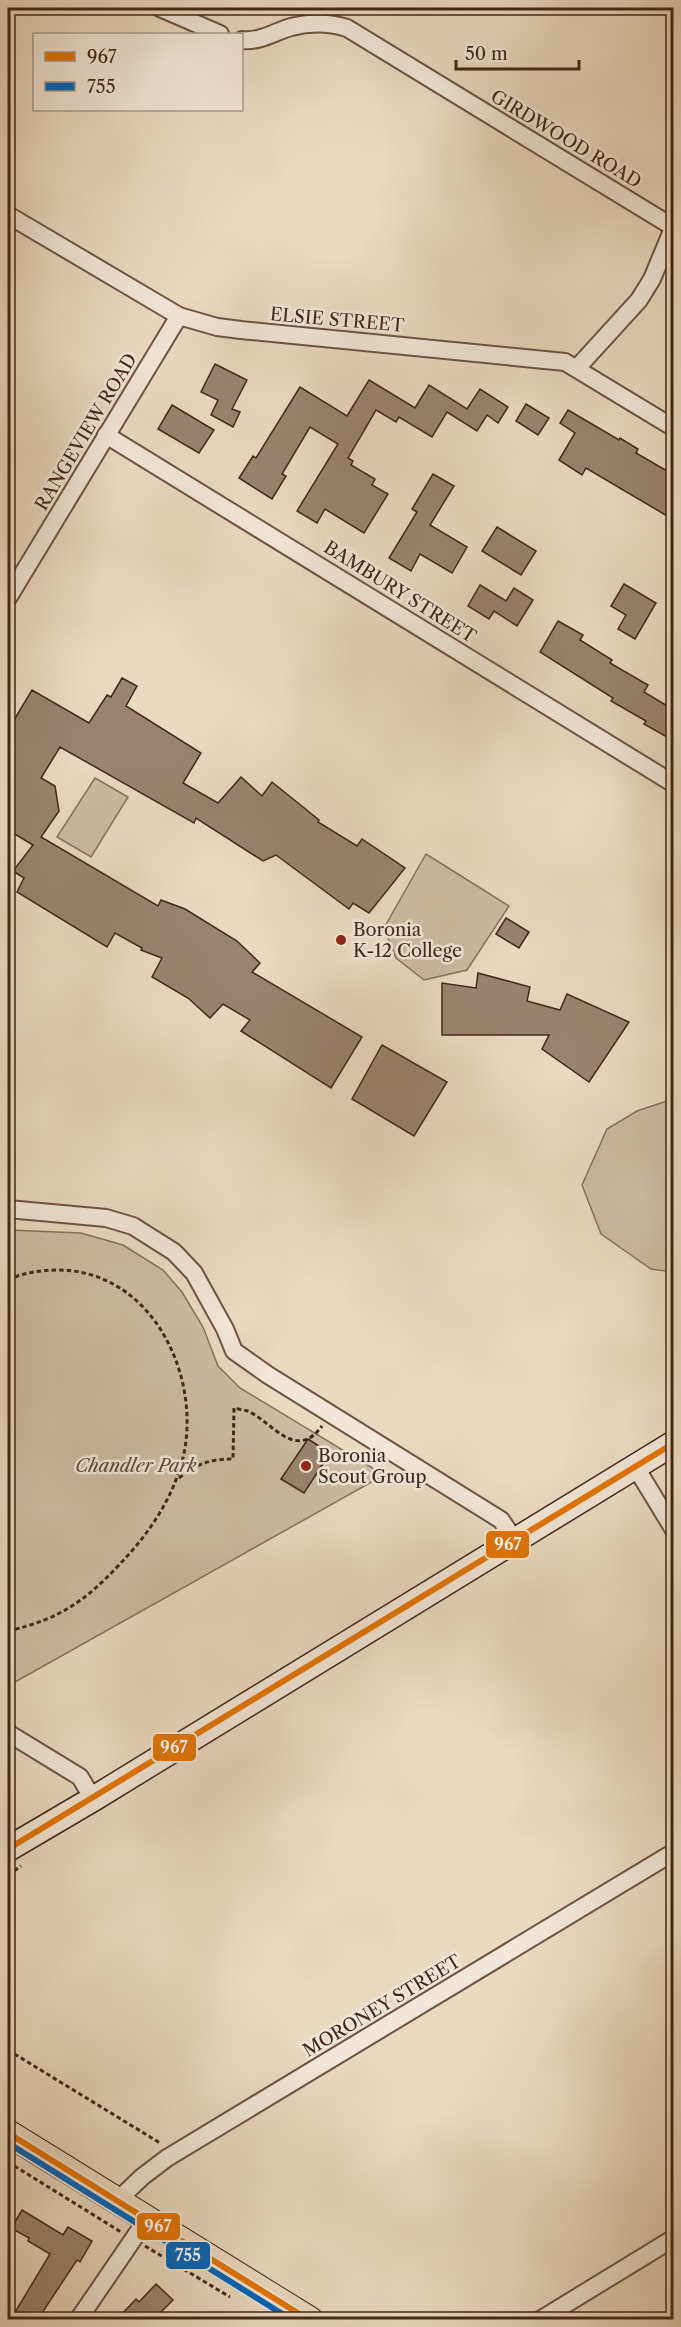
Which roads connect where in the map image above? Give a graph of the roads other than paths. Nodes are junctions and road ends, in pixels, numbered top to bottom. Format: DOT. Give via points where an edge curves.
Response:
graph roads {
  1 [pos="160,8"];
  2 [pos="218,33"];
  3 [pos="243,40"];
  4 [pos="8,215"];
  5 [pos="673,226"];
  6 [pos="179,316"];
  7 [pos="577,368"];
  8 [pos="674,428"];
  9 [pos="106,435"];
  10 [pos="9,591"];
  11 [pos="674,784"];
  12 [pos="8,1209"];
  13 [pos="674,1443"];
  14 [pos="635,1466"];
  15 [pos="674,1530"];
  16 [pos="514,1541"];
  17 [pos="8,1733"];
  18 [pos="93,1799"];
  19 [pos="8,1849"];
  20 [pos="674,1852"];
  21 [pos="8,2133"];
  22 [pos="117,2200"];
  23 [pos="147,2219"];
  24 [pos="674,2238"];
  25 [pos="78,2319"];
  26 [pos="310,2319"];
  27 [pos="540,2319"];
  1 -- 2 [label="street"];
  3 -- 5 [label="street, GIRDWOOD ROAD" via="261,39 314,23 346,28"];
  4 -- 6 [label="street, ELSIE STREET"];
  5 -- 7 [label="street" via="652,279 639,300"];
  6 -- 7 [label="street, ELSIE STREET" via="217,327 543,359"];
  6 -- 9 [label="street, RANGEVIEW ROAD"];
  7 -- 8 [label="street, ELSIE STREET"];
  9 -- 10 [label="street, RANGEVIEW ROAD"];
  9 -- 11 [label="street, BAMBURY STREET"];
  12 -- 16 [label="street" via="106,1218 134,1226 164,1245 194,1273 234,1351 501,1520"];
  13 -- 14 [label="main road"];
  14 -- 15 [label="street"];
  14 -- 16 [label="main road"];
  16 -- 18 [label="main road"];
  17 -- 18 [label="street" via="80,1778"];
  18 -- 19 [label="main road"];
  20 -- 22 [label="street, MORONEY STREET" via="167,2158"];
  21 -- 22 [label="main road"];
  22 -- 23 [label="main road"];
  23 -- 25 [label="street"];
  23 -- 26 [label="main road"];
  24 -- 27 [label="street"];
}
